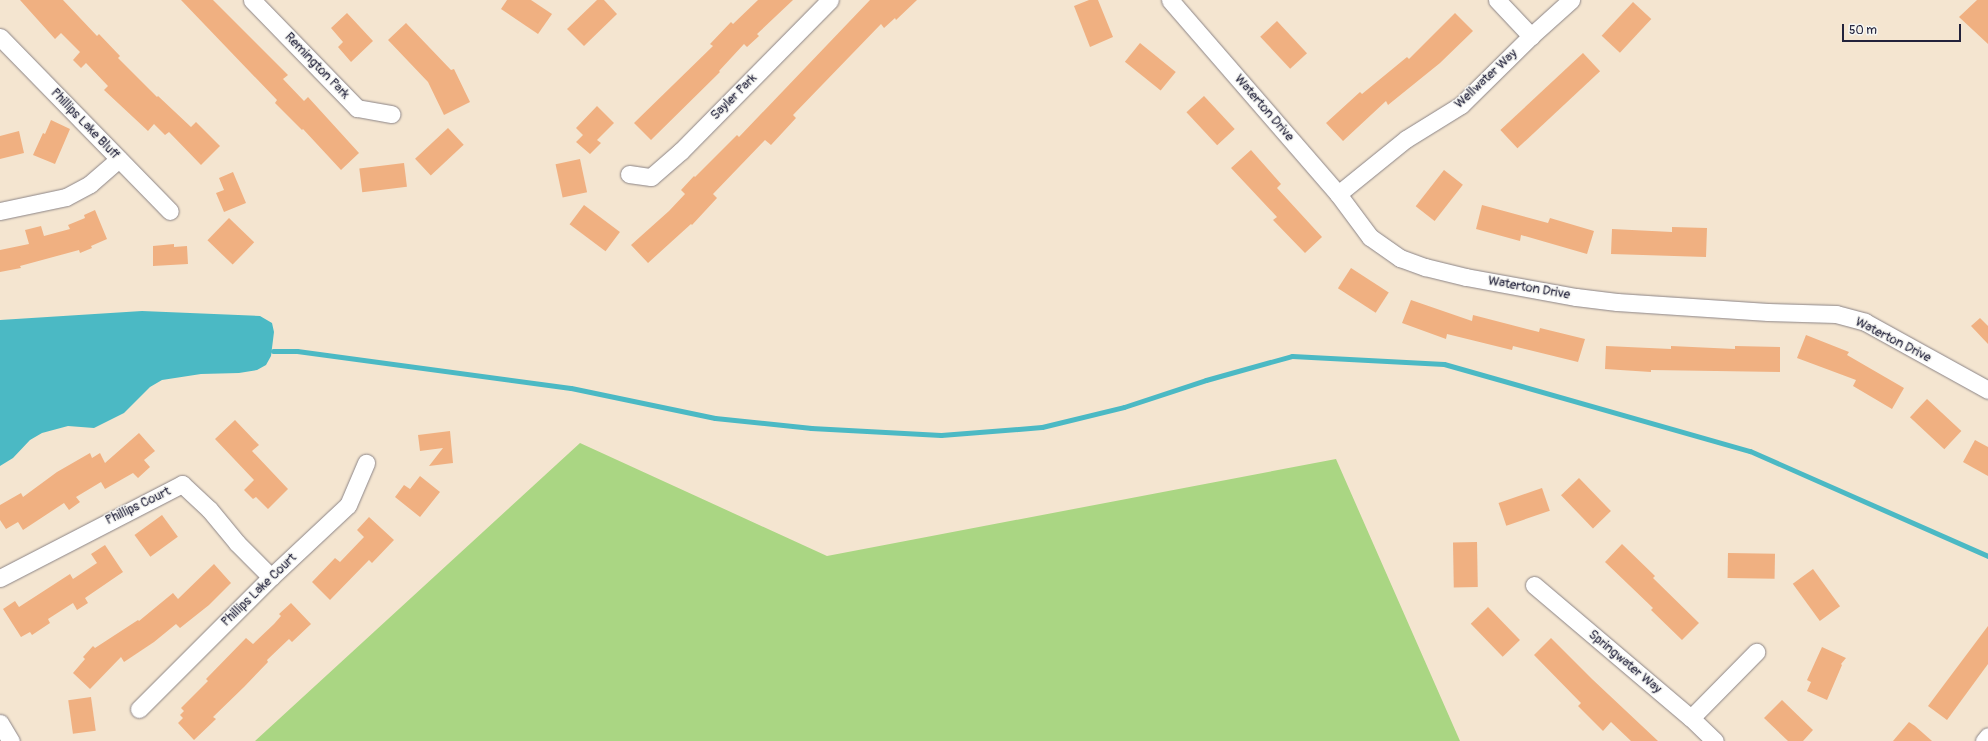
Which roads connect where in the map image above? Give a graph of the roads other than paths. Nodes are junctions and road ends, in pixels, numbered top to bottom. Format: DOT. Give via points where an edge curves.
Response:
graph roads {
  1 [pos="252,0"];
  2 [pos="830,0"];
  3 [pos="1170,0"];
  4 [pos="1496,0"];
  5 [pos="1571,0"];
  6 [pos="1531,36"];
  7 [pos="0,37"];
  8 [pos="391,114"];
  9 [pos="119,159"];
  10 [pos="629,174"];
  11 [pos="1338,194"];
  12 [pos="0,211"];
  13 [pos="170,211"];
  14 [pos="1988,390"];
  15 [pos="366,463"];
  16 [pos="271,577"];
  17 [pos="0,578"];
  18 [pos="1534,585"];
  19 [pos="1756,652"];
  20 [pos="139,708"];
  21 [pos="1691,718"];
  22 [pos="0,723"];
  23 [pos="1988,736"];
  24 [pos="11,741"];
  25 [pos="1715,741"];
  26 [pos="1984,741"];
  1 -- 8 [label="street, Remington Park" via="357,108"];
  2 -- 10 [label="street, Sayler Park" via="651,177"];
  3 -- 11 [label="street, Waterton Drive"];
  4 -- 6 [label="street"];
  5 -- 6 [label="street, Wellwater Way"];
  6 -- 11 [label="street, Wellwater Way" via="1462,105 1406,139"];
  7 -- 9 [label="street, Phillips Lake Bluff"];
  9 -- 12 [label="street" via="90,184 66,197"];
  9 -- 13 [label="street, Phillips Lake Bluff"];
  11 -- 14 [label="street, Waterton Drive" via="1370,237 1400,258 1425,267 1541,292 1617,302 1836,314 1865,322"];
  15 -- 16 [label="street, Phillips Lake Court" via="348,505"];
  16 -- 17 [label="street, Phillips Court" via="237,543 209,509 182,484"];
  16 -- 20 [label="street, Phillips Lake Court"];
  18 -- 21 [label="street, Springwater Way"];
  19 -- 21 [label="street"];
  21 -- 25 [label="street, Springwater Way"];
  22 -- 24 [label="street"];
  23 -- 26 [label="street"];
}
